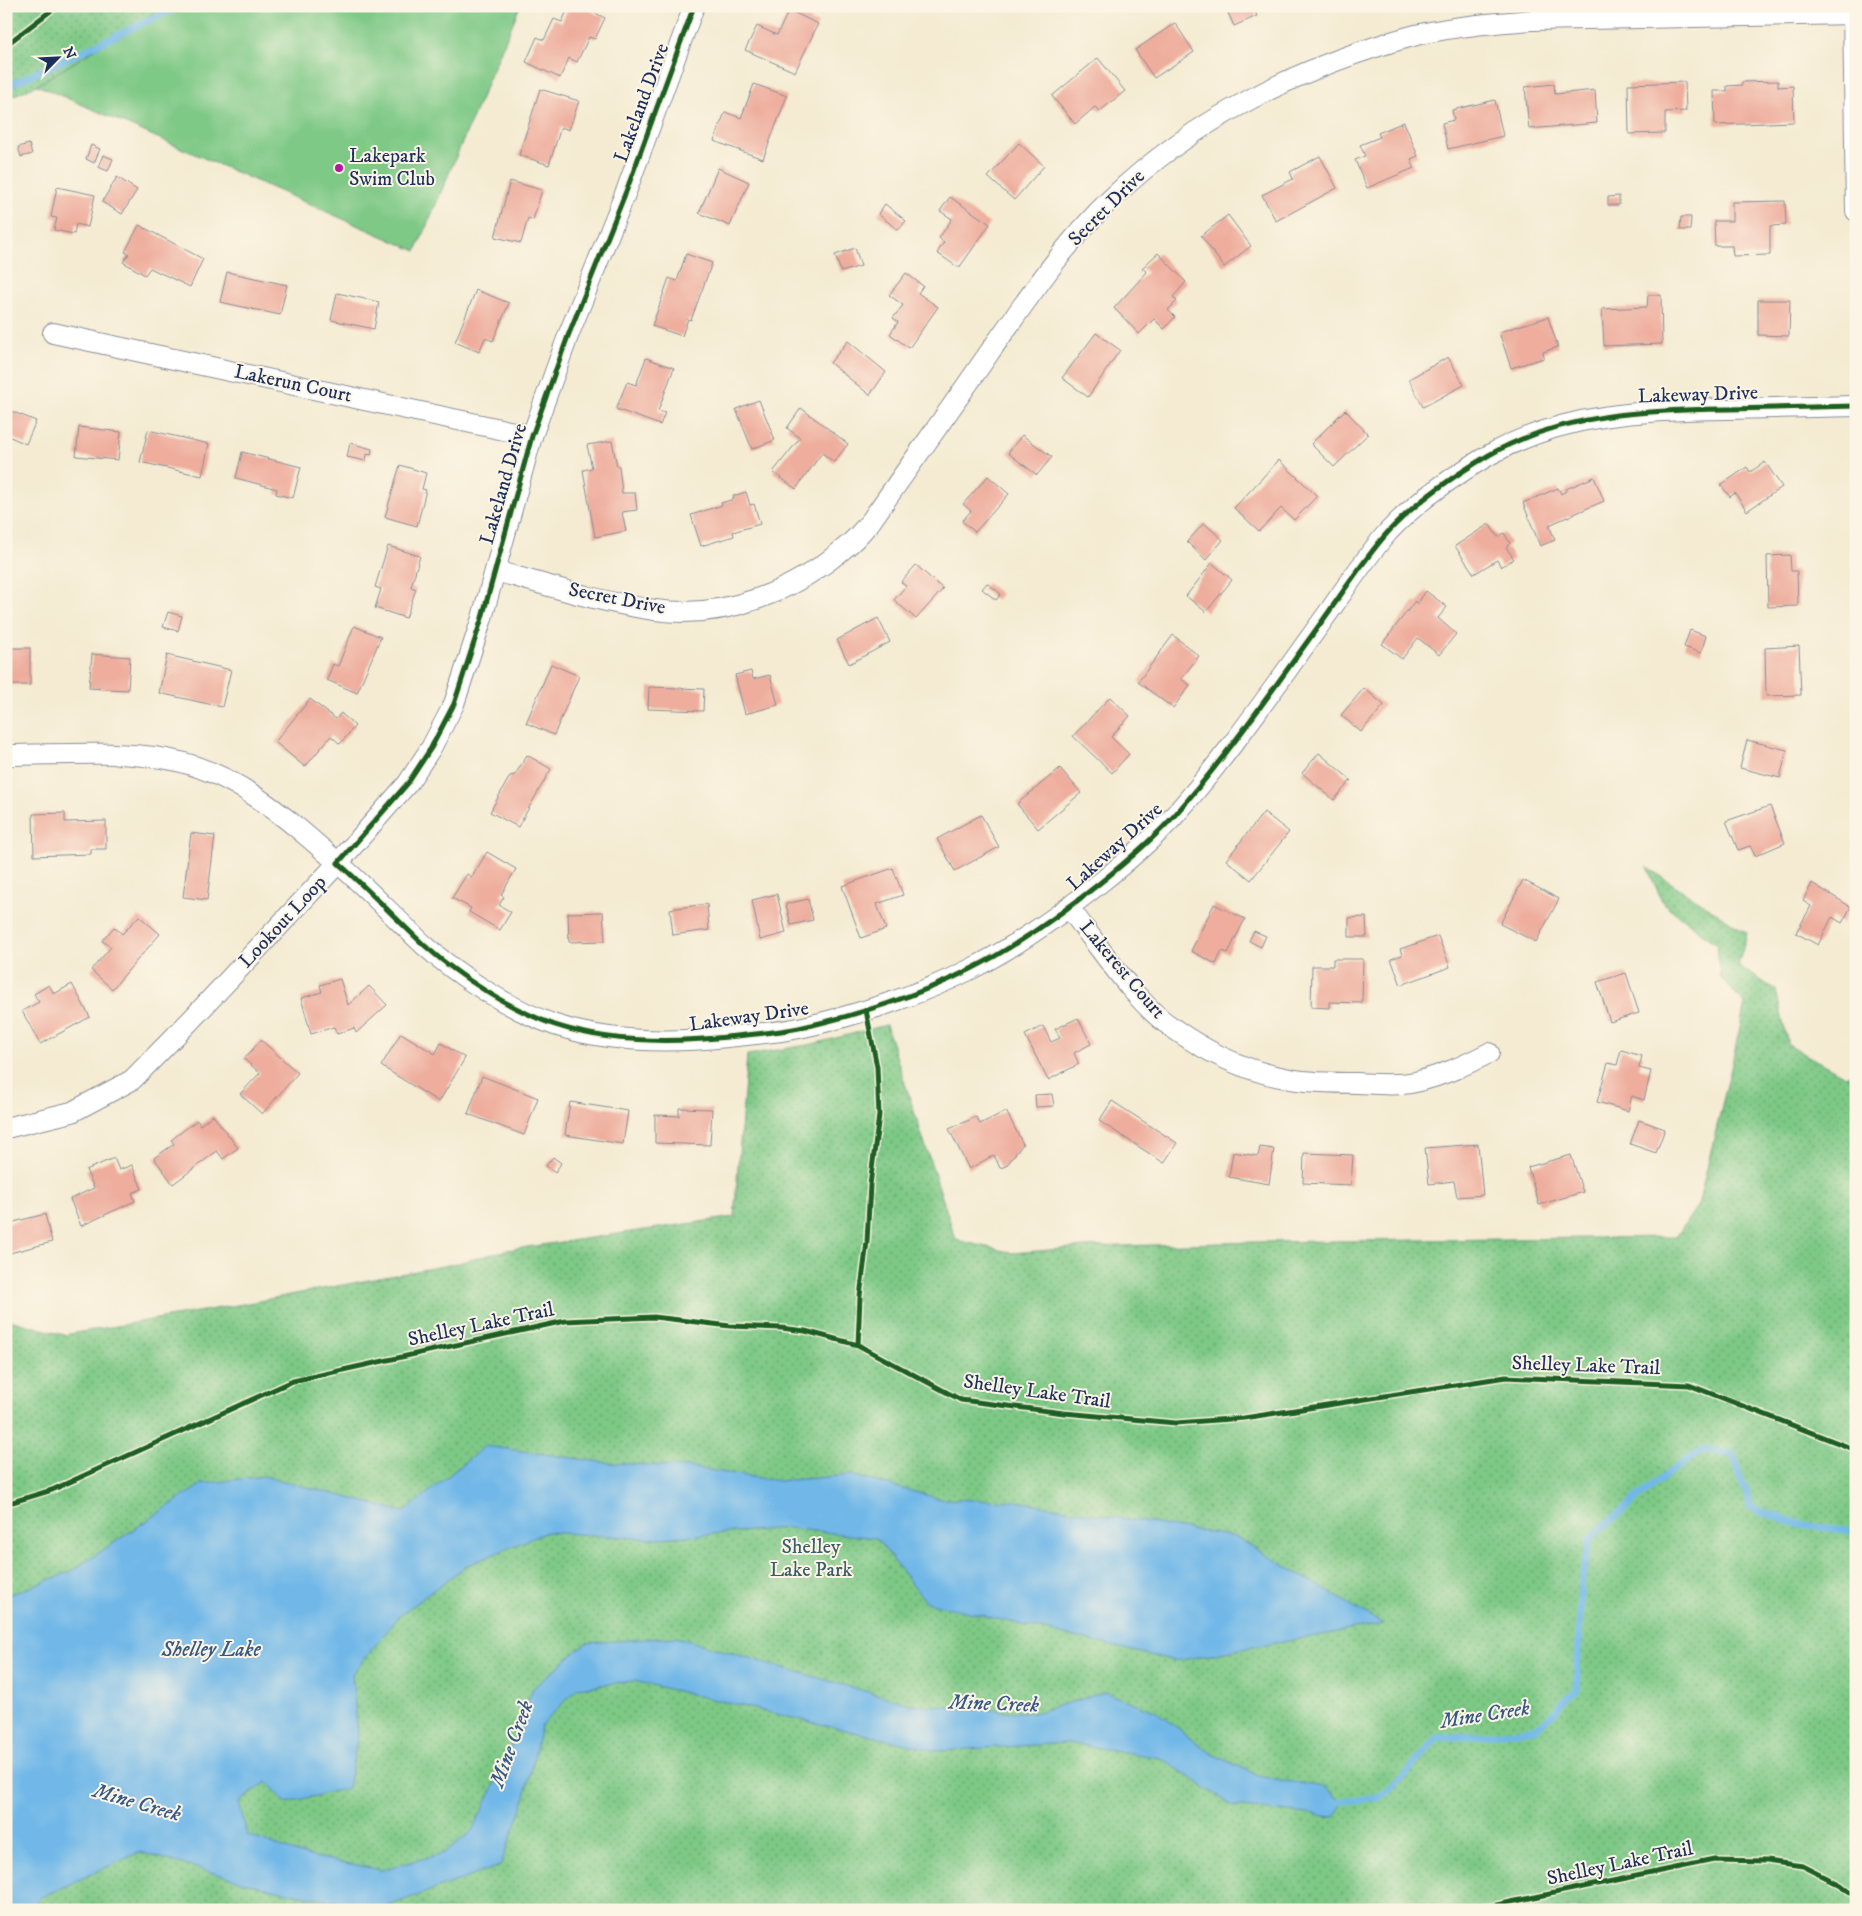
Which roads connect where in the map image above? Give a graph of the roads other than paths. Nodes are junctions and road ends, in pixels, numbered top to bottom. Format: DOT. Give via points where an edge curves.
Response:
graph roads {
  1 [pos="694,6"];
  2 [pos="1854,11"];
  3 [pos="1856,211"];
  4 [pos="53,333"];
  5 [pos="1856,406"];
  6 [pos="532,436"];
  7 [pos="496,571"];
  8 [pos="6,755"];
  9 [pos="338,863"];
  10 [pos="1070,908"];
  11 [pos="1489,1053"];
  12 [pos="6,1128"];
  1 -- 6 [label="street, Lakeland Drive"];
  2 -- 3 [label="street"];
  2 -- 7 [label="street, Secret Drive" via="1480,24 1418,35 1314,69 1217,118 1173,146 1110,200 1044,275 871,521 849,545 820,568 761,598 694,612 655,610 614,602"];
  4 -- 6 [label="street, Lakerun Court"];
  5 -- 10 [label="street, Lakeway Drive" via="1636,412 1586,419 1535,435 1492,454 1441,487 1389,531 1246,725 1172,818 1135,855"];
  6 -- 7 [label="street, Lakeland Drive"];
  7 -- 9 [label="street, Lakeland Drive" via="454,704 431,748 408,783"];
  8 -- 9 [label="street, Lookout Loop" via="139,756 190,765 232,783 266,804"];
  9 -- 10 [label="street, Lakeway Drive" via="426,946 488,992 552,1024 588,1034 647,1040 685,1041 798,1028 866,1010 973,968"];
  9 -- 12 [label="street, Lookout Loop" via="132,1080 72,1112"];
  10 -- 11 [label="street, Lakerest Court" via="1126,981 1169,1025 1226,1059 1257,1071 1325,1082 1413,1083 1449,1073"];
}
